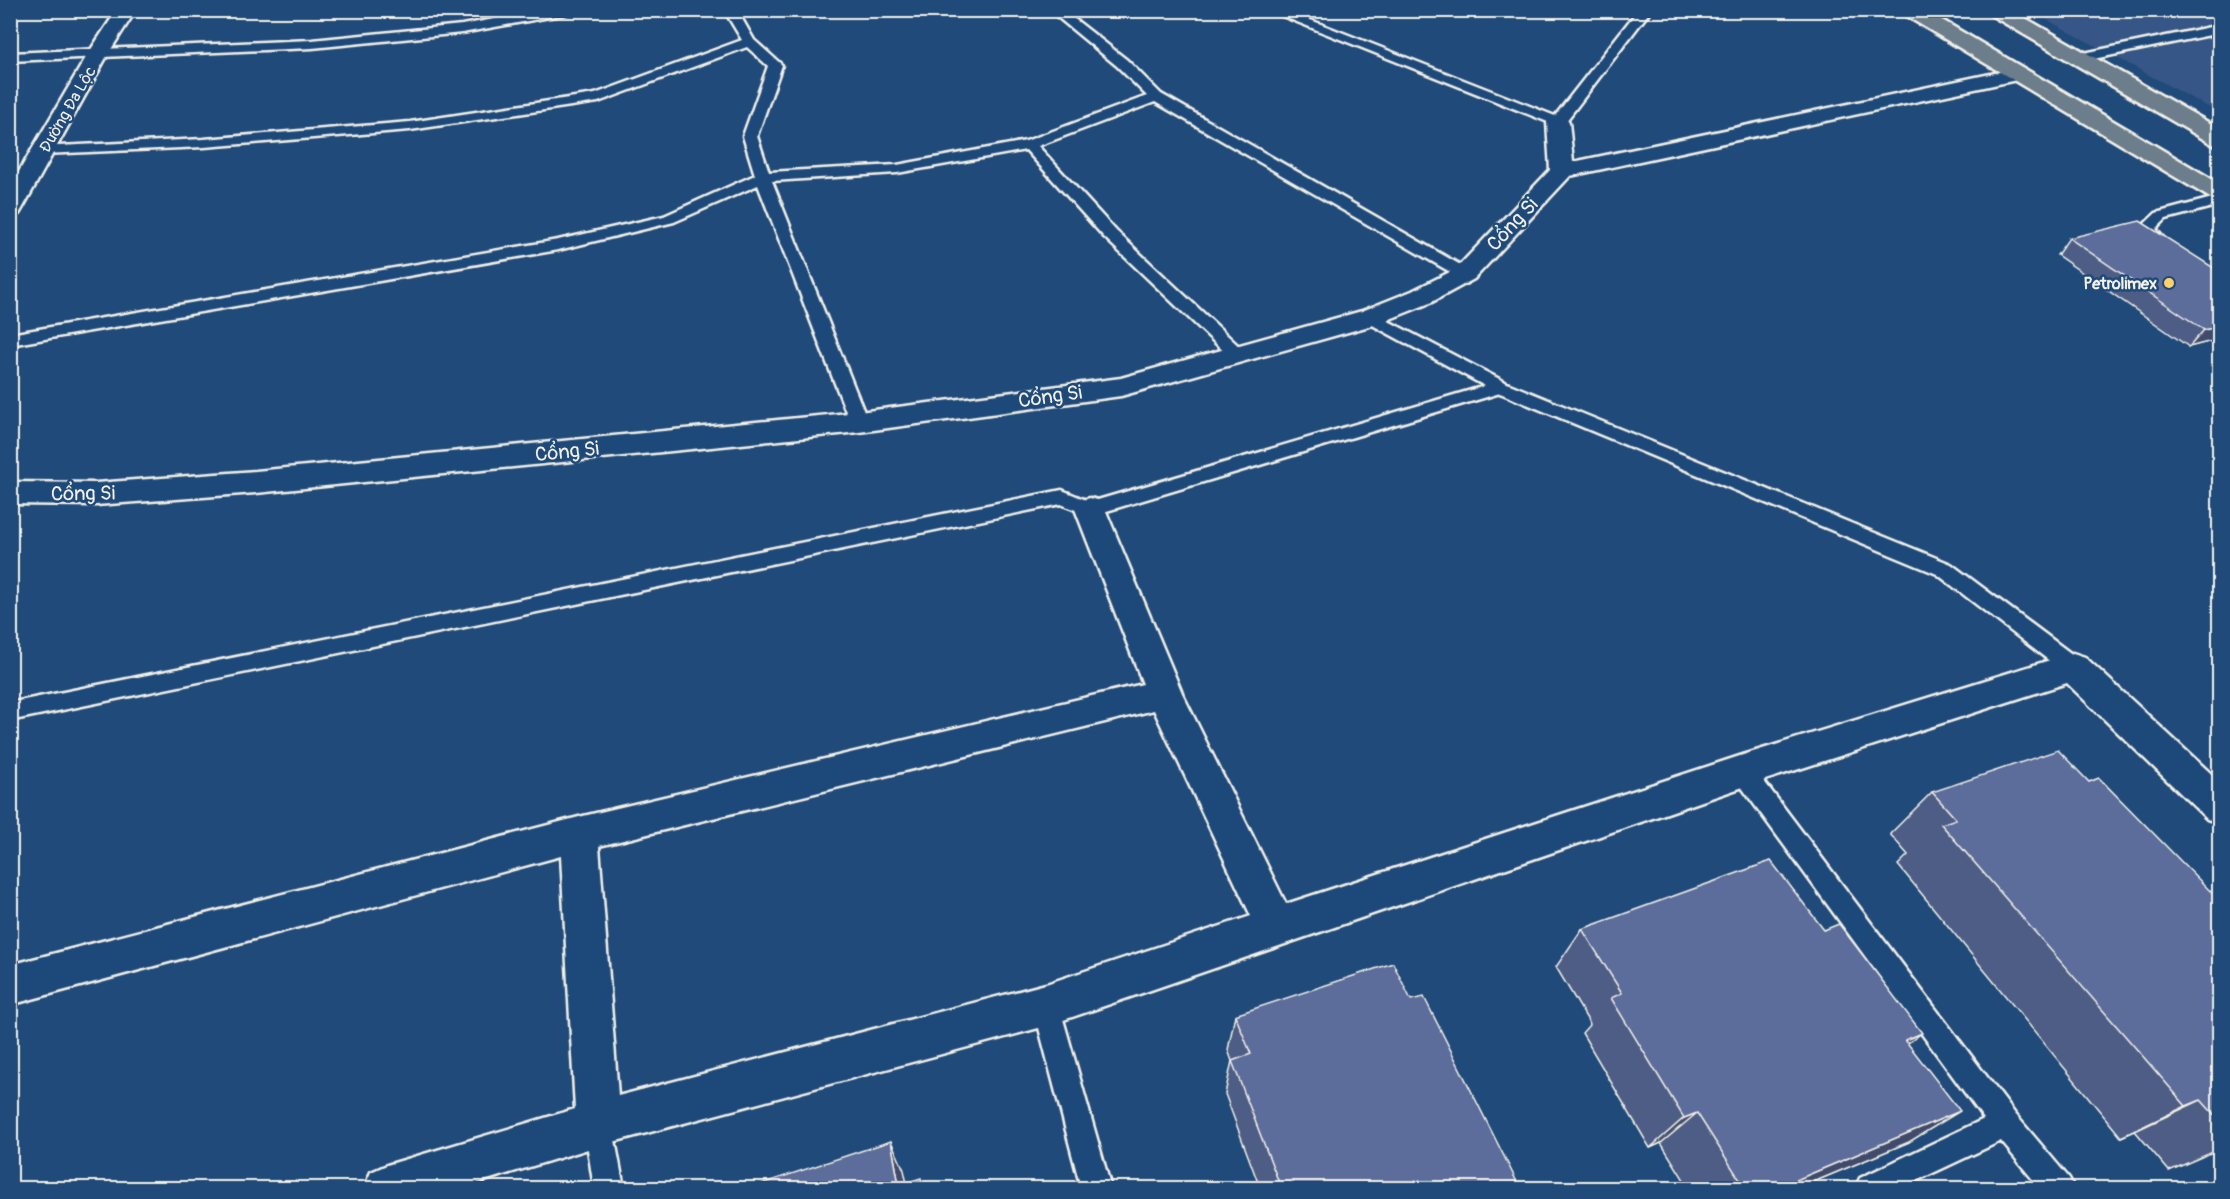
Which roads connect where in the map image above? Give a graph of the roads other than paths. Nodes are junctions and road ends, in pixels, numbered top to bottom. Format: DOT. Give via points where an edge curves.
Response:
graph roads {
  1 [pos="127,10"];
  2 [pos="566,10"];
  3 [pos="730,10"];
  4 [pos="1055,10"];
  5 [pos="1273,10"];
  6 [pos="1645,10"];
  7 [pos="1910,10"];
  8 [pos="1996,10"];
  9 [pos="2220,29"];
  10 [pos="749,42"];
  11 [pos="98,54"];
  12 [pos="10,57"];
  13 [pos="2079,58"];
  14 [pos="2019,74"];
  15 [pos="1156,97"];
  16 [pos="1558,122"];
  17 [pos="2220,139"];
  18 [pos="1029,145"];
  19 [pos="43,150"];
  20 [pos="1563,171"];
  21 [pos="763,177"];
  22 [pos="2220,194"];
  23 [pos="2220,200"];
  24 [pos="10,209"];
  25 [pos="2175,256"];
  26 [pos="1466,274"];
  27 [pos="1371,317"];
  28 [pos="10,340"];
  29 [pos="1238,355"];
  30 [pos="1501,387"];
  31 [pos="859,422"];
  32 [pos="10,493"];
  33 [pos="1089,509"];
  34 [pos="2073,667"];
  35 [pos="1164,693"];
  36 [pos="14,711"];
  37 [pos="1743,771"];
  38 [pos="2220,807"];
  39 [pos="579,834"];
  40 [pos="1276,926"];
  41 [pos="10,985"];
  42 [pos="1046,1005"];
  43 [pos="598,1124"];
  44 [pos="2005,1124"];
  45 [pos="387,1188"];
  46 [pos="609,1188"];
  47 [pos="1096,1188"];
  48 [pos="1870,1188"];
  49 [pos="2059,1188"];
  1 -- 11 [label="street, Đường Đa Lộc"];
  2 -- 11 [label="lane" via="462,29 312,44"];
  3 -- 10 [label="lane"];
  4 -- 15 [label="lane" via="1122,63"];
  5 -- 16 [label="lane"];
  6 -- 16 [label="lane"];
  7 -- 14 [label="main road"];
  8 -- 13 [label="main road"];
  9 -- 13 [label="lane"];
  10 -- 19 [label="lane" via="598,98 410,126 204,143"];
  10 -- 21 [label="lane" via="775,65 750,135"];
  11 -- 12 [label="lane"];
  11 -- 19 [label="street, Đường Đa Lộc"];
  13 -- 17 [label="main road"];
  14 -- 20 [label="street"];
  14 -- 22 [label="main road"];
  15 -- 18 [label="lane"];
  15 -- 26 [label="lane"];
  16 -- 20 [label="street"];
  18 -- 21 [label="lane" via="897,169"];
  18 -- 29 [label="lane" via="1110,234"];
  19 -- 24 [label="street, Đường Đa Lộc"];
  20 -- 26 [label="street, Cổng Si"];
  21 -- 28 [label="lane" via="669,219 558,245"];
  21 -- 31 [label="lane"];
  23 -- 25 [label="lane" via="2161,216 2147,229"];
  26 -- 27 [label="street, Cổng Si"];
  27 -- 29 [label="street, Cổng Si"];
  27 -- 30 [label="lane"];
  29 -- 31 [label="street, Cổng Si" via="1121,387"];
  30 -- 33 [label="lane"];
  30 -- 34 [label="lane" via="1944,568"];
  31 -- 32 [label="street, Cổng Si" via="256,482 96,494"];
  33 -- 35 [label="street"];
  33 -- 36 [label="lane" via="1062,497"];
  34 -- 37 [label="street"];
  34 -- 38 [label="street"];
  35 -- 39 [label="street"];
  35 -- 40 [label="street"];
  37 -- 40 [label="street"];
  37 -- 44 [label="lane"];
  39 -- 41 [label="street"];
  39 -- 43 [label="street"];
  40 -- 42 [label="street"];
  42 -- 43 [label="street"];
  42 -- 47 [label="lane"];
  43 -- 45 [label="street"];
  43 -- 46 [label="lane"];
  44 -- 48 [label="lane"];
  44 -- 49 [label="lane"];
}
